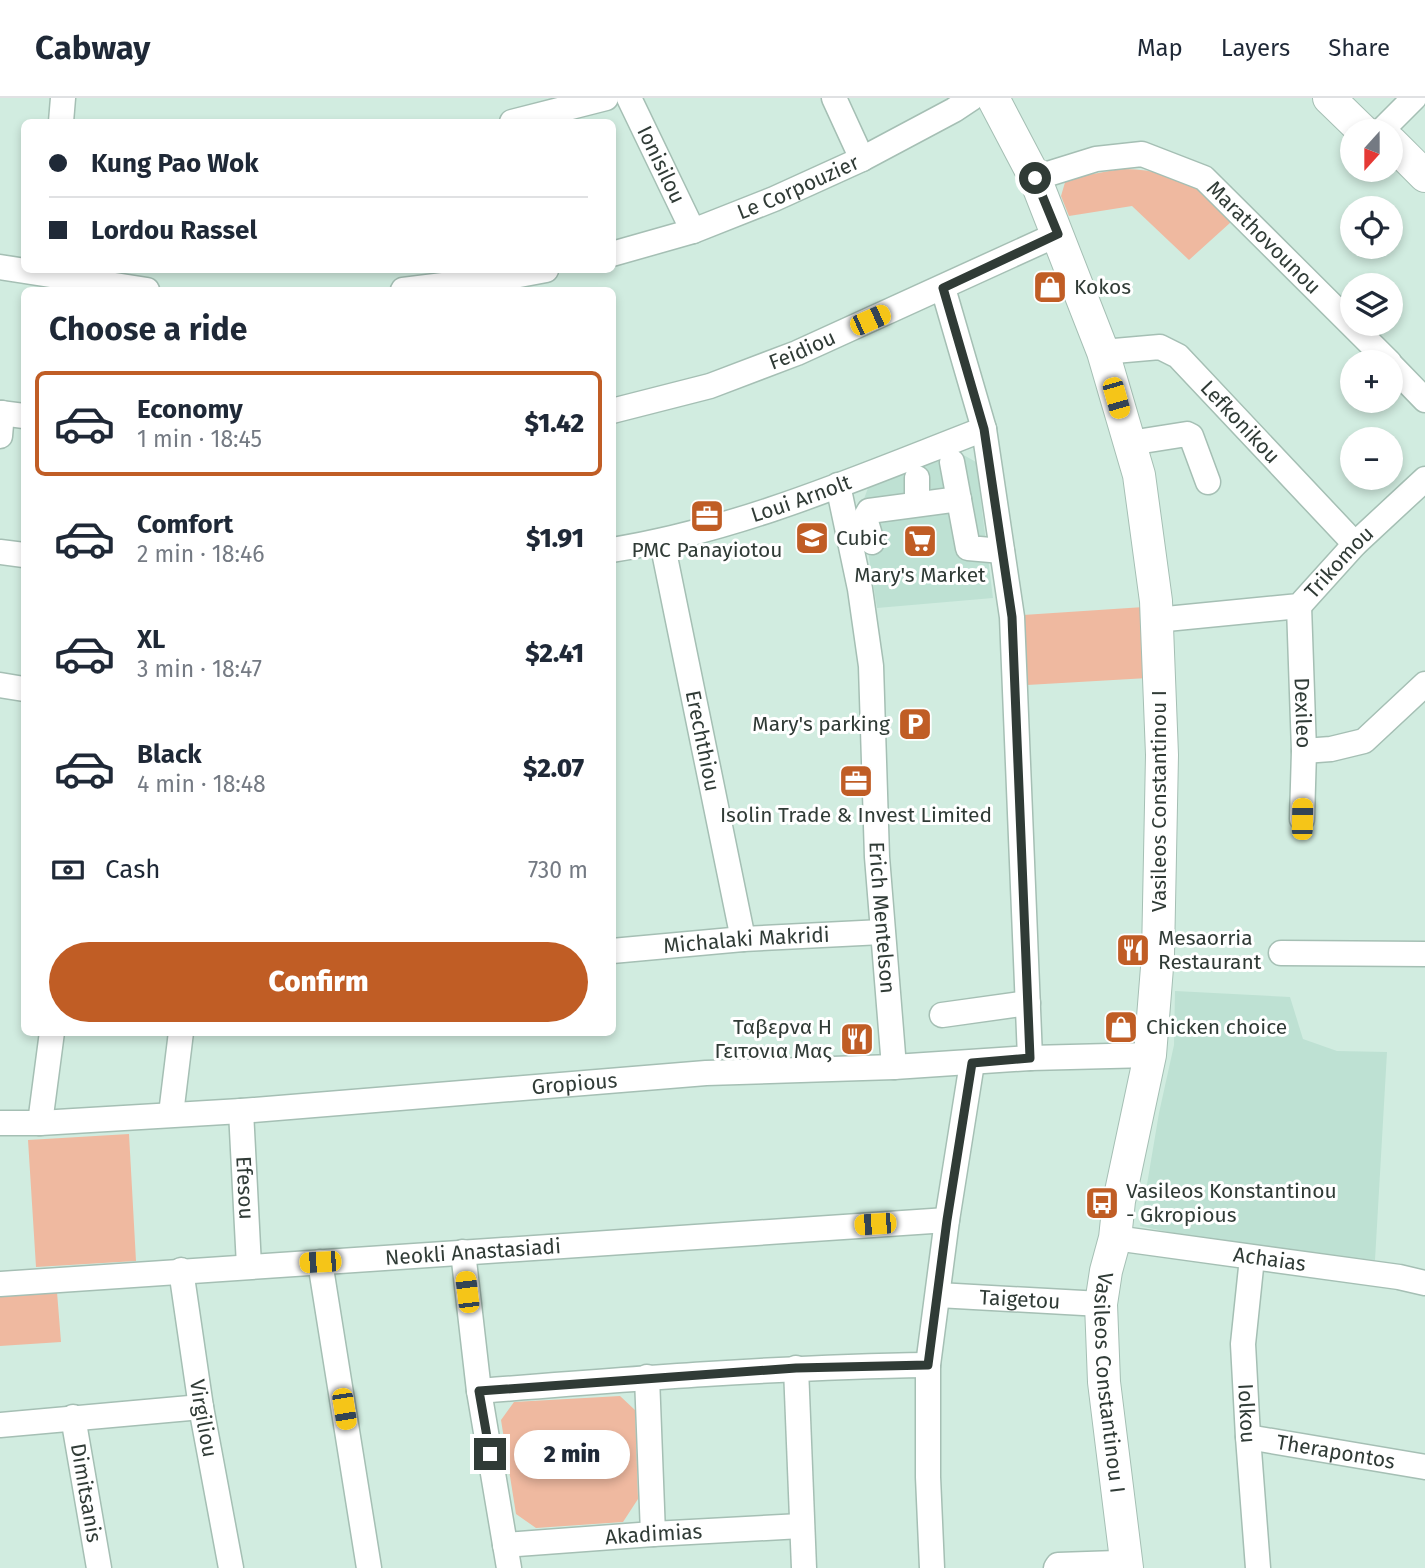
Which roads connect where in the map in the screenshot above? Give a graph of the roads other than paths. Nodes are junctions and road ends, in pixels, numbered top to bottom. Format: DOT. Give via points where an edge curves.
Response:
graph roads {
  1 [pos="63,98"];
  2 [pos="606,98"];
  3 [pos="629,98"];
  4 [pos="834,98"];
  5 [pos="972,98"];
  6 [pos="993,98"];
  7 [pos="1329,98"];
  8 [pos="1348,98"];
  9 [pos="1415,98"];
  10 [pos="61,119"];
  11 [pos="524,119"];
  12 [pos="1351,119"];
  13 [pos="1369,119"];
  14 [pos="1393,119"];
  15 [pos="1404,155"];
  16 [pos="862,159"];
  17 [pos="1404,173"];
  18 [pos="1425,176"];
  19 [pos="1035,178"];
  20 [pos="1425,194"];
  21 [pos="693,231"];
  22 [pos="1058,234"];
  23 [pos="616,253"];
  24 [pos="0,267"];
  25 [pos="21,269"];
  26 [pos="49,273"];
  27 [pos="521,273"];
  28 [pos="130,287"];
  29 [pos="424,287"];
  30 [pos="943,288"];
  31 [pos="1377,350"];
  32 [pos="1103,352"];
  33 [pos="1403,377"];
  34 [pos="1425,400"];
  35 [pos="616,410"];
  36 [pos="984,429"];
  37 [pos="1130,443"];
  38 [pos="953,462"];
  39 [pos="917,478"];
  40 [pos="1425,478"];
  41 [pos="1208,482"];
  42 [pos="838,485"];
  43 [pos="959,499"];
  44 [pos="917,504"];
  45 [pos="662,542"];
  46 [pos="872,542"];
  47 [pos="1354,544"];
  48 [pos="616,549"];
  49 [pos="1002,551"];
  50 [pos="0,552"];
  51 [pos="21,555"];
  52 [pos="1299,606"];
  53 [pos="1156,620"];
  54 [pos="1425,684"];
  55 [pos="0,685"];
  56 [pos="21,688"];
  57 [pos="1304,751"];
  58 [pos="1302,819"];
  59 [pos="882,932"];
  60 [pos="743,939"];
  61 [pos="616,951"];
  62 [pos="1281,953"];
  63 [pos="1425,954"];
  64 [pos="1028,1003"];
  65 [pos="942,1014"];
  66 [pos="51,1036"];
  67 [pos="181,1036"];
  68 [pos="1150,1055"];
  69 [pos="1030,1058"];
  70 [pos="972,1063"];
  71 [pos="894,1067"];
  72 [pos="241,1111"];
  73 [pos="171,1114"];
  74 [pos="0,1123"];
  75 [pos="40,1123"];
  76 [pos="947,1220"];
  77 [pos="1115,1238"];
  78 [pos="463,1252"];
  79 [pos="1252,1258"];
  80 [pos="320,1262"];
  81 [pos="249,1266"];
  82 [pos="181,1270"];
  83 [pos="1425,1283"];
  84 [pos="0,1284"];
  85 [pos="938,1295"];
  86 [pos="1101,1304"];
  87 [pos="928,1365"];
  88 [pos="796,1368"];
  89 [pos="647,1377"];
  90 [pos="479,1391"];
  91 [pos="201,1407"];
  92 [pos="73,1417"];
  93 [pos="0,1425"];
  94 [pos="1248,1437"];
  95 [pos="1425,1467"];
  96 [pos="801,1526"];
  97 [pos="653,1534"];
  98 [pos="507,1556"];
  99 [pos="1126,1564"];
  100 [pos="99,1568"];
  101 [pos="231,1568"];
  102 [pos="369,1568"];
  103 [pos="804,1568"];
  104 [pos="932,1568"];
  105 [pos="1056,1568"];
  106 [pos="1258,1568"];
  1 -- 10 [label="street"];
  2 -- 11 [label="street"];
  3 -- 21 [label="street, Ionisilou"];
  4 -- 16 [label="street"];
  5 -- 16 [label="street, Le Corpouzier"];
  6 -- 19 [label="main road, Vasileos Constantinou I"];
  7 -- 12 [label="main road"];
  8 -- 13 [label="main road"];
  9 -- 14 [label="street"];
  15 -- 18 [label="main road"];
  16 -- 21 [label="street, Le Corpouzier"];
  17 -- 20 [label="main road"];
  19 -- 22 [label="main road, Vasileos Constantinou I"];
  19 -- 31 [label="street, Marathovounou" via="1097,159 1142,154 1204,178"];
  21 -- 23 [label="street, Le Corpouzier"];
  22 -- 30 [label="street, Feidiou"];
  22 -- 32 [label="main road, Vasileos Constantinou I"];
  24 -- 25 [label="street"];
  26 -- 28 [label="street"];
  27 -- 29 [label="street"];
  30 -- 35 [label="street, Feidiou" via="710,386"];
  30 -- 36 [label="street"];
  32 -- 37 [label="main road, Vasileos Constantinou I"];
  32 -- 47 [label="street, Lefkonikou" via="1160,347 1178,355"];
  33 -- 34 [label="street, Marathovounou"];
  36 -- 42 [label="street, Loui Arnolt"];
  36 -- 49 [label="street"];
  37 -- 41 [label="street" via="1187,434"];
  37 -- 53 [label="main road, Vasileos Constantinou I" via="1139,475"];
  38 -- 43 [label="street"];
  39 -- 44 [label="street"];
  40 -- 47 [label="street, Trikomou"];
  42 -- 45 [label="street, Loui Arnolt" via="748,518"];
  42 -- 59 [label="street, Erich Mentelson" via="871,666"];
  43 -- 44 [label="street"];
  43 -- 49 [label="street" via="968,548"];
  44 -- 46 [label="street" via="869,511 865,518"];
  45 -- 48 [label="street, Loui Arnolt"];
  45 -- 60 [label="street, Erechthiou"];
  47 -- 52 [label="street, Trikomou"];
  49 -- 64 [label="street" via="1012,617"];
  50 -- 51 [label="street"];
  52 -- 53 [label="street, Trikomou"];
  52 -- 57 [label="street, Dexileo"];
  53 -- 68 [label="main road, Vasileos Constantinou I" via="1162,755 1158,955"];
  54 -- 57 [label="street" via="1364,741"];
  55 -- 56 [label="street"];
  57 -- 58 [label="street, Dexileo"];
  59 -- 60 [label="street, Michalaki Makridi"];
  59 -- 71 [label="street, Erich Mentelson"];
  60 -- 61 [label="street, Michalaki Makridi"];
  62 -- 63 [label="street"];
  64 -- 65 [label="street"];
  64 -- 69 [label="street"];
  66 -- 75 [label="street"];
  67 -- 73 [label="street"];
  68 -- 69 [label="street, Gropious"];
  68 -- 77 [label="main road, Vasileos Constantinou I"];
  69 -- 70 [label="street, Gropious"];
  70 -- 71 [label="street, Gropious"];
  70 -- 76 [label="street"];
  71 -- 72 [label="street, Gropious" via="706,1073"];
  72 -- 73 [label="street, Gropious"];
  72 -- 81 [label="street, Efesou"];
  73 -- 75 [label="street, Gropious"];
  74 -- 75 [label="street, Gropious"];
  76 -- 78 [label="street, Neokli Anastasiadi"];
  76 -- 85 [label="street"];
  77 -- 79 [label="street, Achaias"];
  77 -- 86 [label="main road, Vasileos Constantinou I"];
  78 -- 80 [label="street, Neokli Anastasiadi"];
  78 -- 90 [label="street"];
  79 -- 83 [label="street, Achaias"];
  79 -- 94 [label="street, Iolkou" via="1243,1344"];
  80 -- 81 [label="street, Neokli Anastasiadi"];
  80 -- 102 [label="street"];
  81 -- 82 [label="street, Neokli Anastasiadi"];
  82 -- 84 [label="street, Neokli Anastasiadi"];
  82 -- 91 [label="street, Virgiliou"];
  85 -- 86 [label="street, Taigetou"];
  85 -- 87 [label="street"];
  86 -- 99 [label="main road, Vasileos Constantinou I" via="1104,1382"];
  87 -- 88 [label="street"];
  87 -- 104 [label="street"];
  88 -- 89 [label="street"];
  88 -- 96 [label="street"];
  89 -- 90 [label="street"];
  89 -- 97 [label="street"];
  90 -- 98 [label="street"];
  91 -- 92 [label="street"];
  91 -- 101 [label="street, Virgiliou"];
  92 -- 93 [label="street"];
  92 -- 100 [label="street, Dimitsanis"];
  94 -- 95 [label="street, Therapontos"];
  94 -- 106 [label="street, Iolkou"];
  96 -- 97 [label="street, Akadimias"];
  96 -- 103 [label="street"];
  97 -- 98 [label="street, Akadimias"];
  99 -- 105 [label="street" via="1058,1564"];
}
